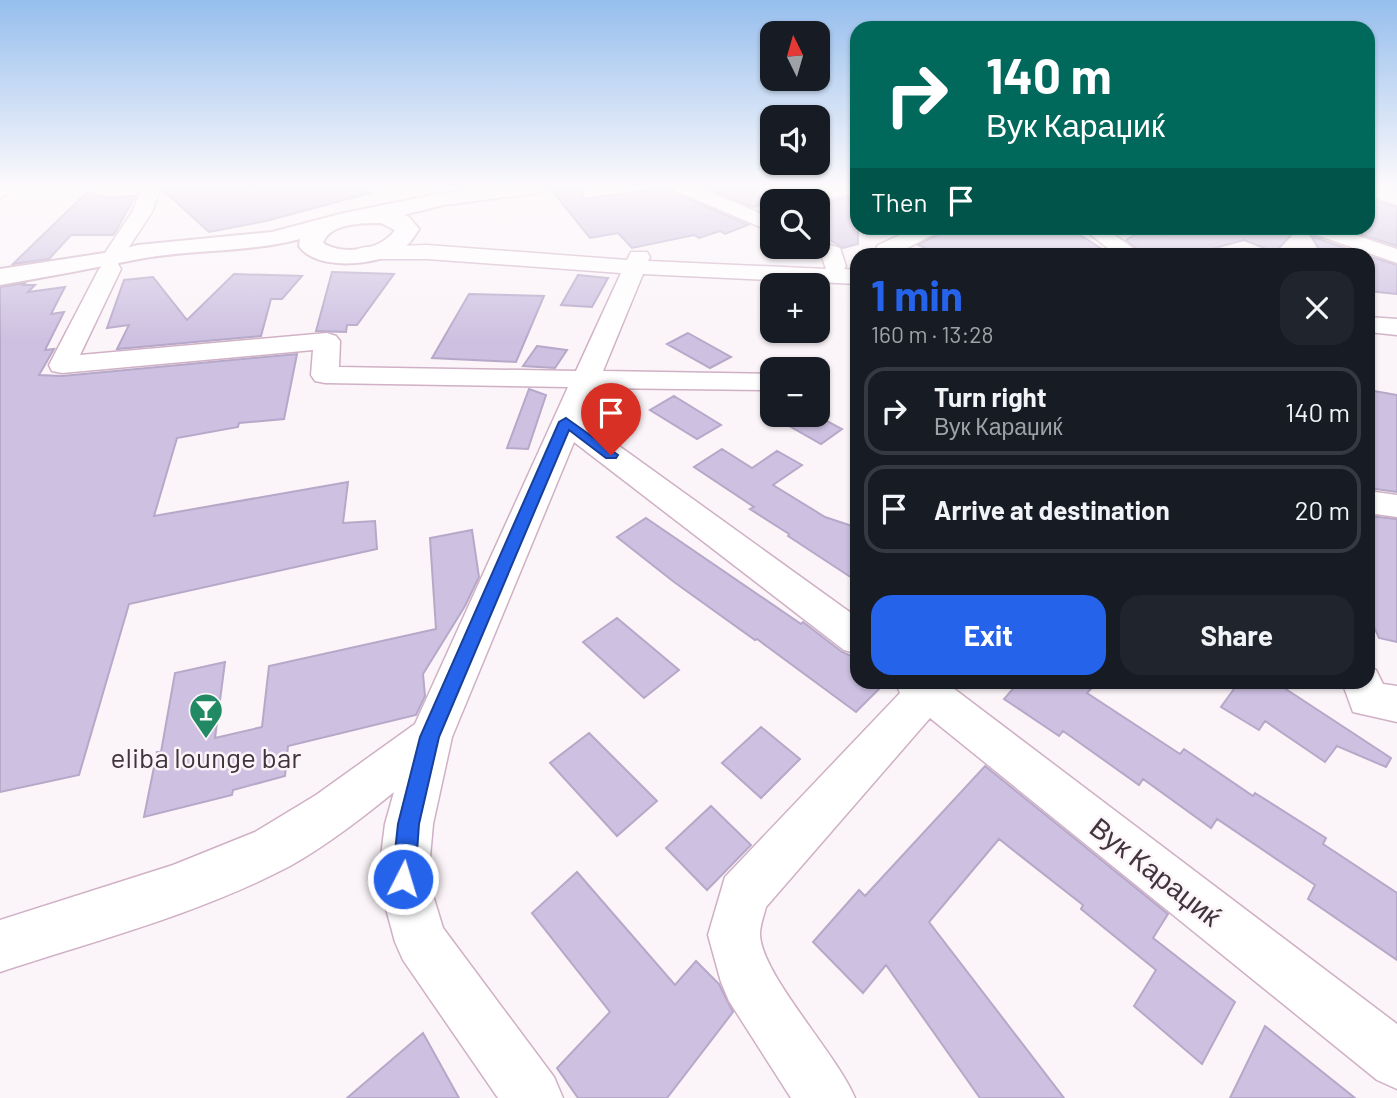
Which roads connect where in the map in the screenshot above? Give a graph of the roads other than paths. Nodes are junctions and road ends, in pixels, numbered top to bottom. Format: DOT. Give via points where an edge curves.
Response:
graph roads {
  1 [pos="126,238"];
  2 [pos="276,238"];
  3 [pos="312,238"];
  4 [pos="402,238"];
  5 [pos="423,238"];
  6 [pos="910,238"];
  7 [pos="1345,238"];
  8 [pos="890,248"];
  9 [pos="1374,248"];
  10 [pos="1375,248"];
  11 [pos="830,252"];
  12 [pos="322,253"];
  13 [pos="365,254"];
  14 [pos="1397,256"];
  15 [pos="638,262"];
  16 [pos="111,264"];
  17 [pos="846,267"];
  18 [pos="850,276"];
  19 [pos="0,277"];
  20 [pos="1375,313"];
  21 [pos="1397,315"];
  22 [pos="1375,325"];
  23 [pos="1397,327"];
  24 [pos="584,380"];
  25 [pos="760,382"];
  26 [pos="566,422"];
  27 [pos="1375,503"];
  28 [pos="1397,506"];
  29 [pos="850,633"];
  30 [pos="923,689"];
  31 [pos="930,689"];
  32 [pos="1364,689"];
  33 [pos="1397,704"];
  34 [pos="429,737"];
  35 [pos="0,946"];
  36 [pos="1397,1060"];
  37 [pos="533,1098"];
  38 [pos="825,1098"];
  1 -- 16 [label="street"];
  2 -- 16 [label="main road" via="138,252"];
  3 -- 12 [label="main road" via="315,250"];
  4 -- 13 [label="main road"];
  5 -- 15 [label="street" via="470,247"];
  6 -- 8 [label="street"];
  7 -- 9 [label="street"];
  10 -- 14 [label="street"];
  11 -- 17 [label="street"];
  12 -- 13 [label="main road"];
  12 -- 16 [label="main road" via="262,250"];
  13 -- 15 [label="street" via="427,252"];
  15 -- 17 [label="street"];
  15 -- 18 [label="street"];
  15 -- 24 [label="street"];
  16 -- 19 [label="main road"];
  16 -- 24 [label="street" via="62,365 327,341 325,375"];
  20 -- 21 [label="street"];
  22 -- 23 [label="street"];
  24 -- 25 [label="street"];
  24 -- 26 [label="street"];
  26 -- 29 [label="street"];
  26 -- 34 [label="street"];
  27 -- 28 [label="street"];
  30 -- 38 [label="street" via="743,895 734,935 748,982"];
  31 -- 36 [label="street, Вук Караџиќ"];
  32 -- 33 [label="street" via="1368,699"];
  34 -- 35 [label="street" via="273,849 184,885"];
  34 -- 37 [label="street" via="409,824 403,879 421,942"];
}
